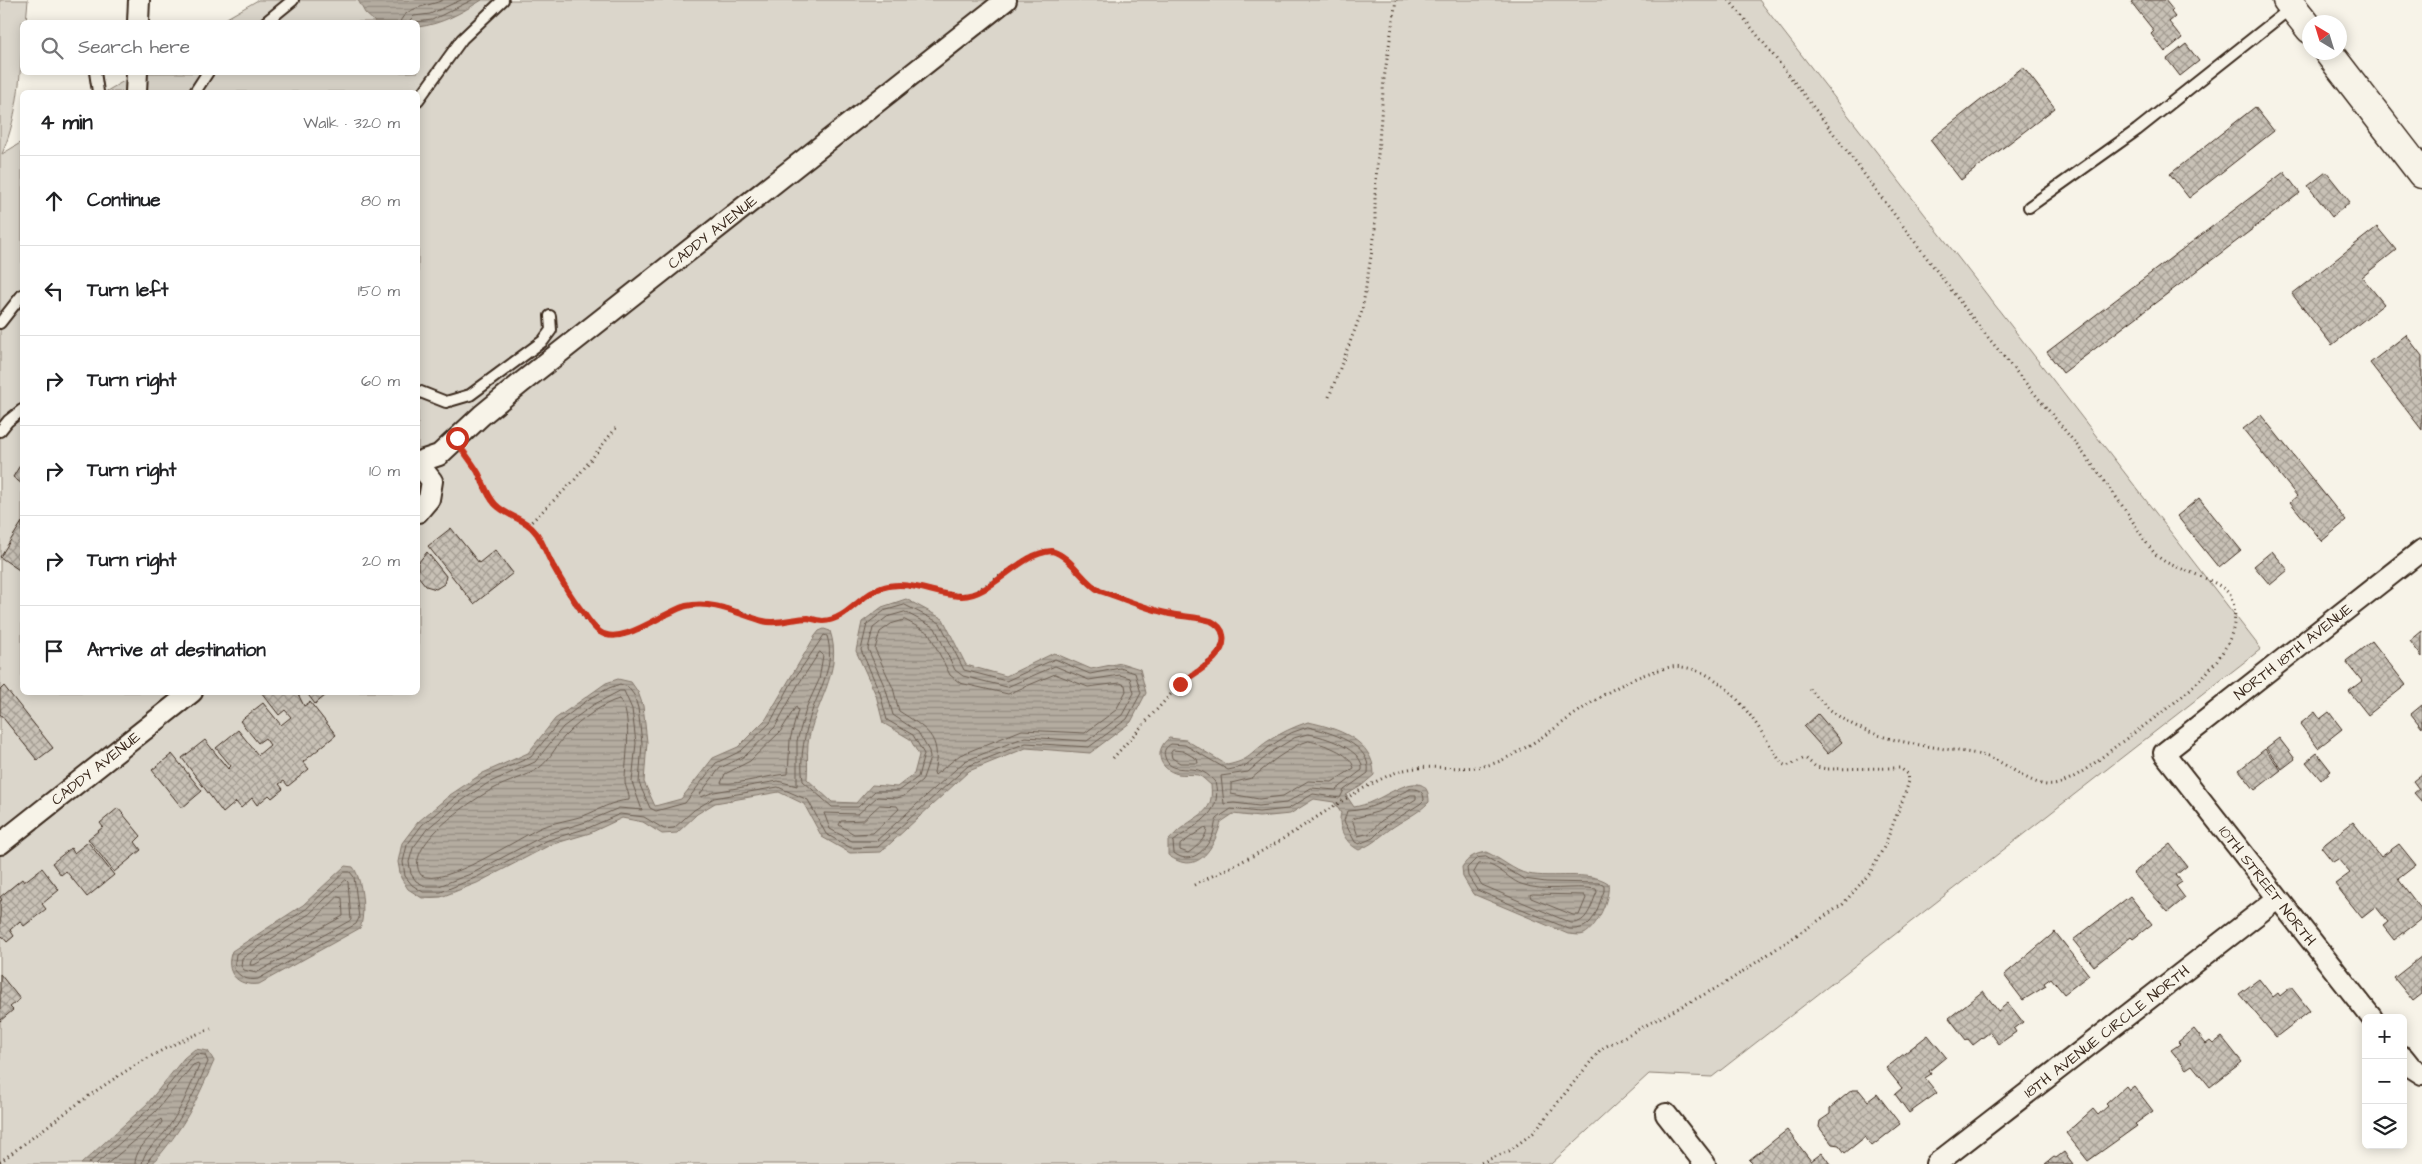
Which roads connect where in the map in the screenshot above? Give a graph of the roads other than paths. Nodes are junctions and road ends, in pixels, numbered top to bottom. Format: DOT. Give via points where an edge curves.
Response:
graph roads {
  1 [pos="139,0"];
  2 [pos="293,0"];
  3 [pos="503,0"];
  4 [pos="1006,0"];
  5 [pos="2289,3"];
  6 [pos="2302,19"];
  7 [pos="138,20"];
  8 [pos="268,20"];
  9 [pos="2334,60"];
  10 [pos="95,75"];
  11 [pos="137,75"];
  12 [pos="206,75"];
  13 [pos="98,90"];
  14 [pos="136,90"];
  15 [pos="196,90"];
  16 [pos="420,97"];
  17 [pos="2422,174"];
  18 [pos="2029,207"];
  19 [pos="20,297"];
  20 [pos="550,316"];
  21 [pos="0,322"];
  22 [pos="420,392"];
  23 [pos="20,412"];
  24 [pos="2,425"];
  25 [pos="420,461"];
  26 [pos="420,465"];
  27 [pos="420,510"];
  28 [pos="2422,550"];
  29 [pos="188,695"];
  30 [pos="2164,753"];
  31 [pos="0,844"];
  32 [pos="2277,899"];
  33 [pos="2369,1014"];
  34 [pos="2405,1059"];
  35 [pos="2422,1074"];
  36 [pos="1666,1114"];
  37 [pos="1705,1164"];
  38 [pos="1936,1164"];
  1 -- 7 [label="street"];
  2 -- 8 [label="lane"];
  3 -- 16 [label="lane" via="462,39"];
  4 -- 25 [label="street, CADDY AVENUE" via="521,383 439,455"];
  5 -- 6 [label="street"];
  5 -- 18 [label="lane" via="2138,130"];
  9 -- 17 [label="street"];
  10 -- 13 [label="lane"];
  11 -- 14 [label="street"];
  12 -- 15 [label="lane"];
  19 -- 21 [label="lane"];
  20 -- 22 [label="lane" via="551,330 543,340 470,395 446,402"];
  23 -- 24 [label="lane"];
  26 -- 27 [label="street, CADDY AVENUE" via="432,481 429,499"];
  28 -- 30 [label="street, NORTH 18TH AVENUE"];
  29 -- 31 [label="street, CADDY AVENUE"];
  30 -- 32 [label="street, 10TH STREET NORTH"];
  32 -- 33 [label="street, 10TH STREET NORTH"];
  32 -- 38 [label="street, 18TH AVENUE CIRCLE NORTH"];
  34 -- 35 [label="street"];
  36 -- 37 [label="street"];
}
